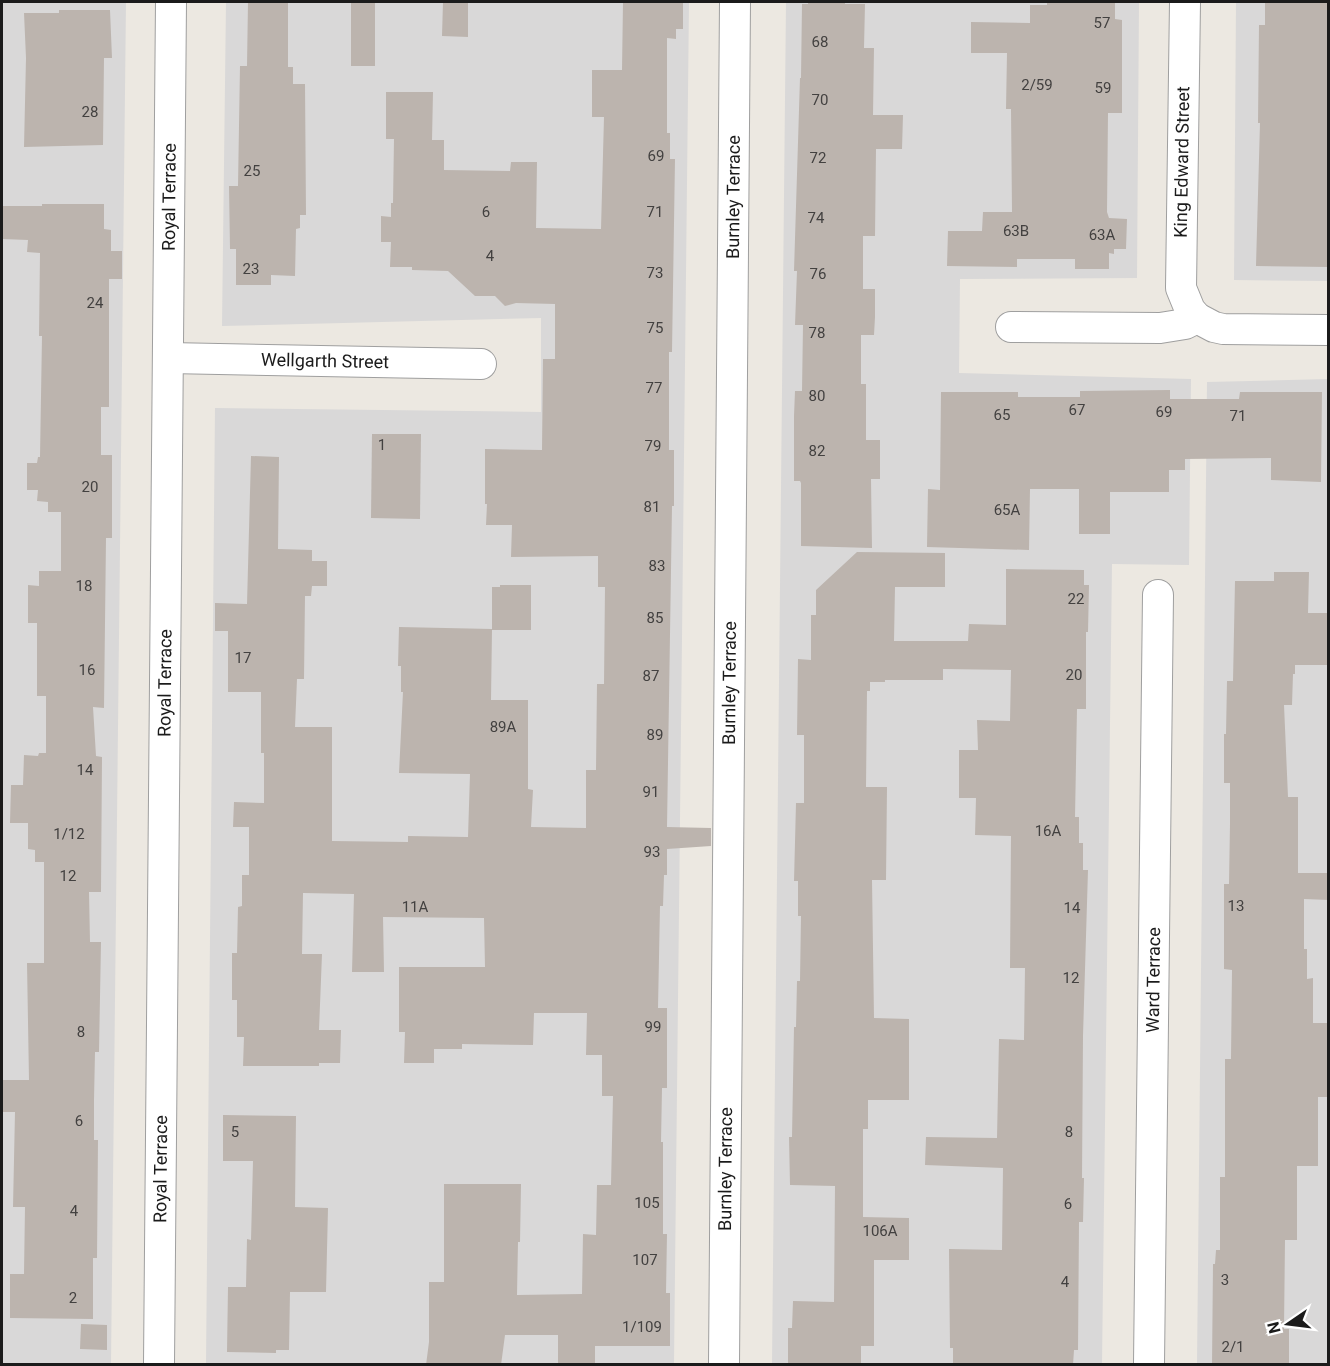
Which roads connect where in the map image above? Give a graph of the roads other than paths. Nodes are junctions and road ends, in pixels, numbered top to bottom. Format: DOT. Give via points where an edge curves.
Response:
graph roads {
  1 [pos="171,2"];
  2 [pos="735,2"];
  3 [pos="1185,2"];
  4 [pos="1197,318"];
  5 [pos="1011,327"];
  6 [pos="1329,330"];
  7 [pos="169,358"];
  8 [pos="481,364"];
  9 [pos="1158,595"];
  10 [pos="159,1365"];
  11 [pos="724,1365"];
  12 [pos="1149,1365"];
  1 -- 7 [label="street, Royal Terrace"];
  2 -- 11 [label="street, Burnley Terrace"];
  3 -- 4 [label="street, King Edward Street" via="1181,288"];
  4 -- 5 [label="street" via="1160,328"];
  4 -- 6 [label="street" via="1222,329"];
  7 -- 8 [label="street, Wellgarth Street"];
  7 -- 10 [label="street, Royal Terrace"];
  9 -- 12 [label="street, Ward Terrace"];
}
